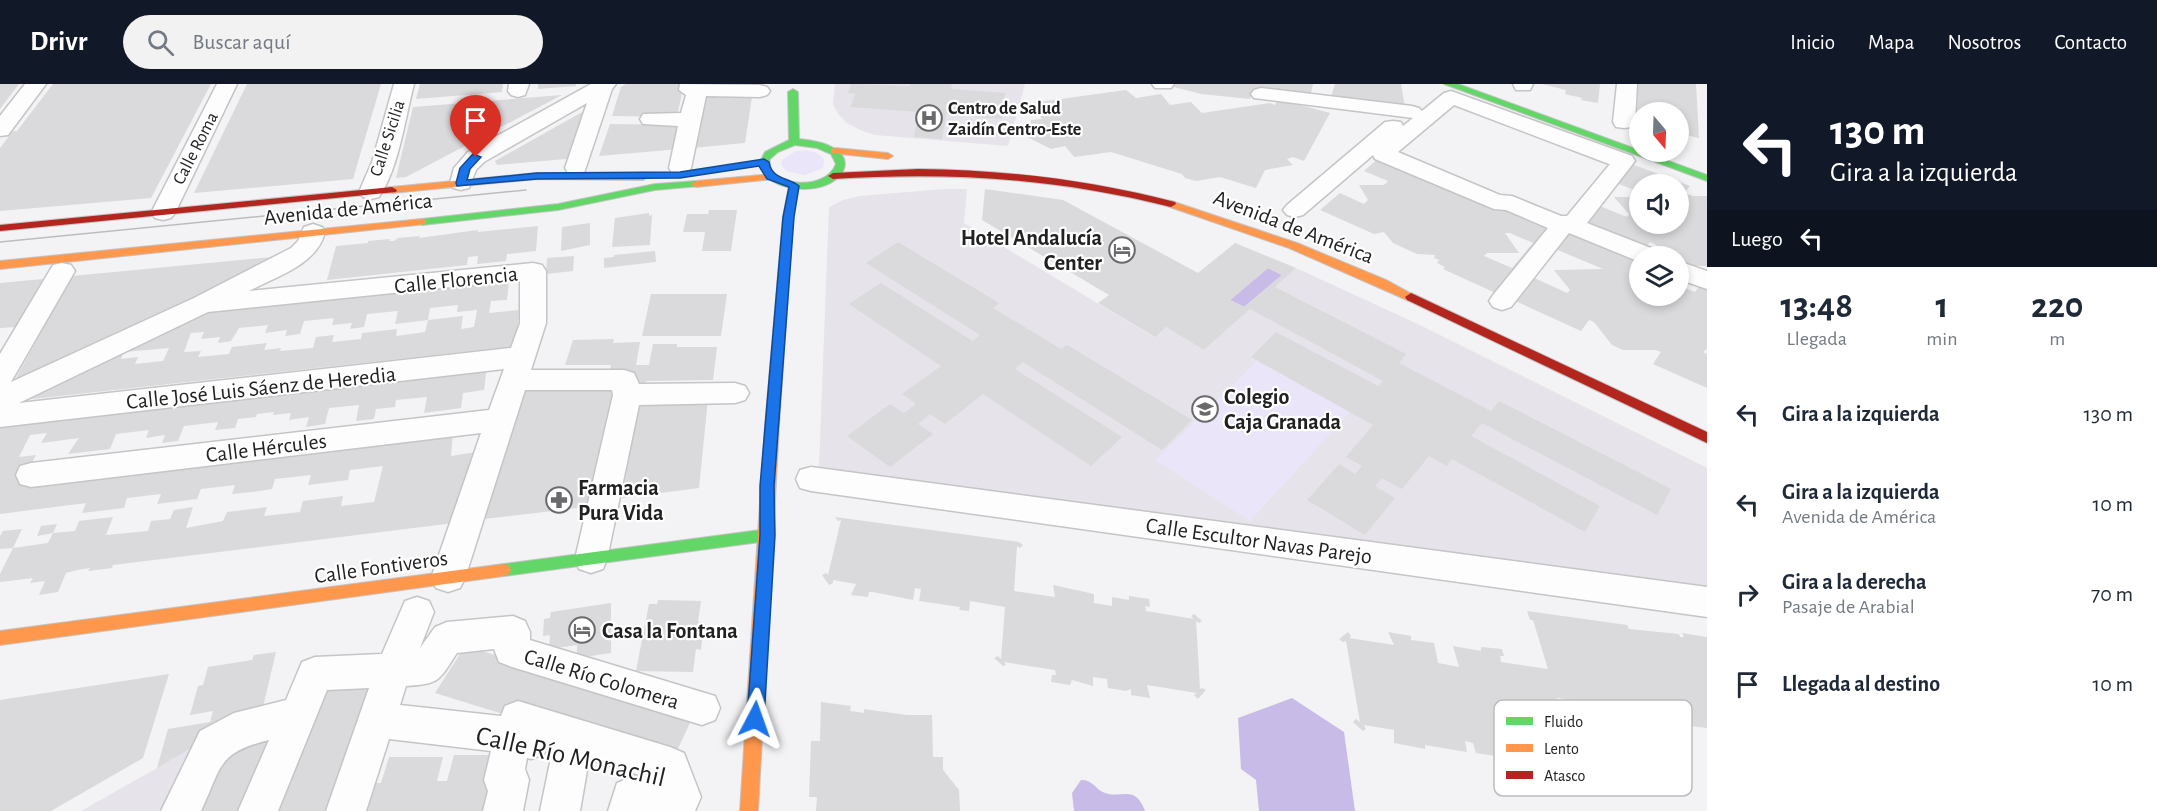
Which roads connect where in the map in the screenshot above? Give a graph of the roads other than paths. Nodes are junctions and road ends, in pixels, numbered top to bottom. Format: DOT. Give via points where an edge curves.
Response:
graph roads {
  1 [pos="36,84"];
  2 [pos="227,84"];
  3 [pos="404,84"];
  4 [pos="1449,84"];
  5 [pos="1485,84"];
  6 [pos="1627,84"];
  7 [pos="604,87"];
  8 [pos="694,87"];
  9 [pos="794,87"];
  10 [pos="760,91"];
  11 [pos="1326,93"];
  12 [pos="1261,94"];
  13 [pos="651,119"];
  14 [pos="691,120"];
  15 [pos="1624,122"];
  16 [pos="0,130"];
  17 [pos="1629,136"];
  18 [pos="794,142"];
  19 [pos="835,151"];
  20 [pos="906,156"];
  21 [pos="1689,158"];
  22 [pos="961,159"];
  23 [pos="764,162"];
  24 [pos="1707,164"];
  25 [pos="1063,167"];
  26 [pos="576,168"];
  27 [pos="680,168"];
  28 [pos="833,176"];
  29 [pos="771,177"];
  30 [pos="1707,178"];
  31 [pos="461,183"];
  32 [pos="794,186"];
  33 [pos="371,192"];
  34 [pos="1295,210"];
  35 [pos="163,213"];
  36 [pos="1565,223"];
  37 [pos="0,228"];
  38 [pos="313,232"];
  39 [pos="1629,249"];
  40 [pos="0,265"];
  41 [pos="62,271"];
  42 [pos="1689,274"];
  43 [pos="1707,281"];
  44 [pos="1502,301"];
  45 [pos="203,304"];
  46 [pos="12,339"];
  47 [pos="518,369"];
  48 [pos="0,378"];
  49 [pos="735,393"];
  50 [pos="627,395"];
  51 [pos="0,400"];
  52 [pos="0,417"];
  53 [pos="501,420"];
  54 [pos="1707,438"];
  55 [pos="31,475"];
  56 [pos="811,479"];
  57 [pos="767,535"];
  58 [pos="591,559"];
  59 [pos="448,578"];
  60 [pos="1707,602"];
  61 [pos="417,612"];
  62 [pos="0,638"];
  63 [pos="393,671"];
  64 [pos="702,708"];
  65 [pos="297,715"];
  66 [pos="377,720"];
  67 [pos="513,736"];
  68 [pos="571,751"];
  69 [pos="685,782"];
  70 [pos="181,811"];
  71 [pos="258,811"];
  72 [pos="346,811"];
  73 [pos="503,811"];
  74 [pos="560,811"];
  75 [pos="628,811"];
  76 [pos="749,811"];
  1 -- 16 [label="street"];
  2 -- 35 [label="street, Calle Roma"];
  3 -- 33 [label="street, Calle Sicilia"];
  4 -- 30 [label="main road"];
  5 -- 17 [label="main road"];
  6 -- 15 [label="street"];
  7 -- 26 [label="street"];
  7 -- 31 [label="street" via="476,157 465,168"];
  8 -- 10 [label="street"];
  8 -- 14 [label="street"];
  9 -- 18 [label="main road"];
  11 -- 12 [label="street"];
  11 -- 34 [label="street" via="1412,112"];
  13 -- 14 [label="street"];
  14 -- 27 [label="street"];
  18 -- 19 [label="main road" via="818,143"];
  18 -- 23 [label="main road" via="772,150"];
  19 -- 20 [label="main road"];
  19 -- 28 [label="main road" via="841,164"];
  21 -- 24 [label="main road"];
  22 -- 25 [label="main road"];
  23 -- 29 [label="main road"];
  23 -- 31 [label="main road, Avenida de América" via="680,175 537,176"];
  28 -- 32 [label="main road" via="817,184"];
  28 -- 54 [label="main road, Avenida de América" via="865,172 1006,176 1072,184 1200,212 1273,236 1366,276"];
  29 -- 32 [label="main road"];
  29 -- 38 [label="main road, Avenida de América" via="655,187 514,213"];
  31 -- 33 [label="main road, Avenida de América"];
  32 -- 57 [label="main road" via="767,486"];
  33 -- 35 [label="main road, Avenida de América"];
  35 -- 37 [label="main road, Avenida de América"];
  36 -- 36 [label="street" via="1574,223 1624,161 1451,97 1383,154 1502,204 1504,201"];
  36 -- 39 [label="street"];
  36 -- 44 [label="street"];
  38 -- 40 [label="main road, Avenida de América"];
  38 -- 45 [label="street" via="310,244 300,254"];
  41 -- 46 [label="street"];
  42 -- 43 [label="street"];
  45 -- 47 [label="street, Calle Florencia" via="533,271 533,323"];
  45 -- 51 [label="street"];
  46 -- 48 [label="street"];
  47 -- 50 [label="street, Calle José Luis Sáenz de Heredia" via="624,380"];
  47 -- 52 [label="street, Calle José Luis Sáenz de Heredia"];
  47 -- 53 [label="street, Calle Florencia"];
  49 -- 50 [label="street"];
  50 -- 58 [label="street"];
  53 -- 55 [label="street, Calle Hércules"];
  53 -- 59 [label="street, Calle Florencia"];
  56 -- 60 [label="street, Calle Escultor Navas Parejo"];
  57 -- 58 [label="main road, Calle Fontiveros"];
  57 -- 76 [label="main road"];
  58 -- 59 [label="main road, Calle Fontiveros"];
  59 -- 62 [label="main road, Calle Fontiveros"];
  61 -- 63 [label="street"];
  63 -- 64 [label="street, Calle Río Colomera" via="428,668 447,638 513,633 512,651"];
  63 -- 65 [label="street" via="315,674"];
  63 -- 66 [label="street"];
  65 -- 70 [label="street" via="234,731 213,744"];
  65 -- 71 [label="street"];
  66 -- 67 [label="street, Calle Río Monachil"];
  66 -- 72 [label="street"];
  67 -- 68 [label="street, Calle Río Monachil"];
  67 -- 69 [label="street" via="518,718 670,766"];
  67 -- 73 [label="street" via="503,780 510,780"];
  68 -- 69 [label="street, Calle Río Monachil"];
  68 -- 74 [label="street"];
  69 -- 75 [label="street" via="681,797 631,797"];
}
